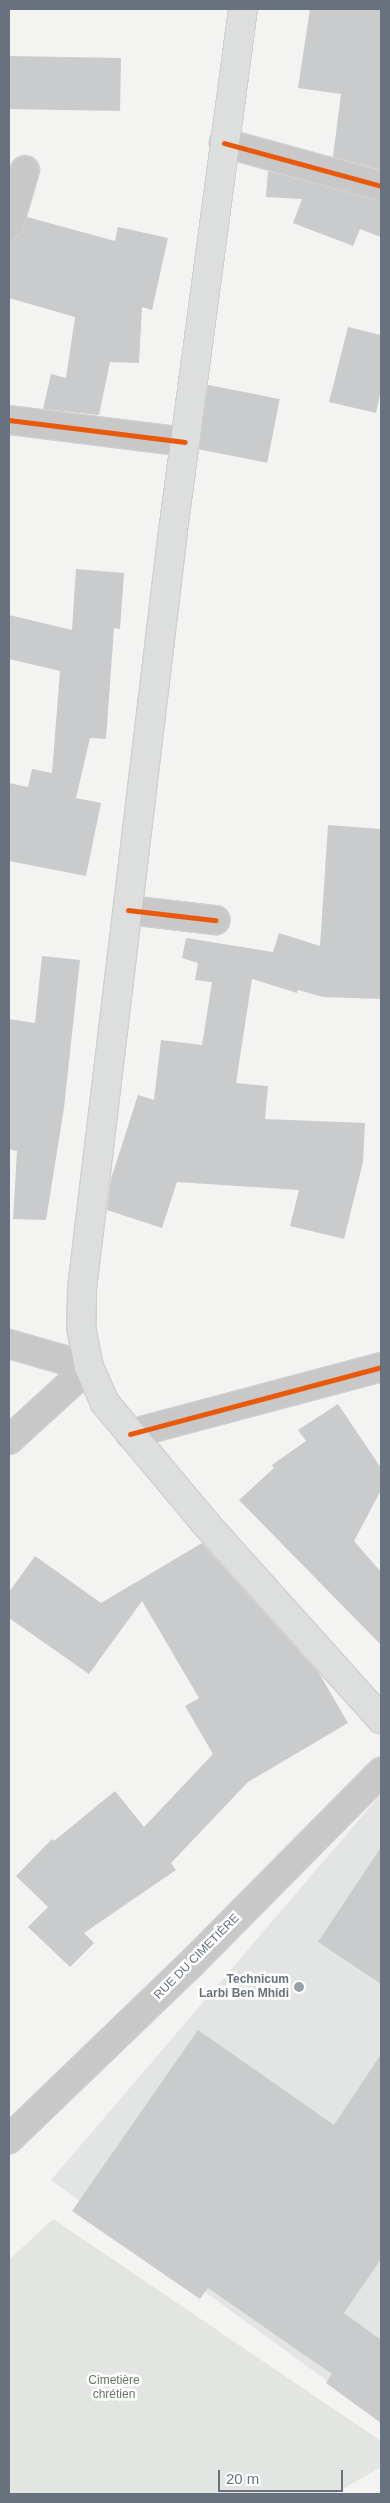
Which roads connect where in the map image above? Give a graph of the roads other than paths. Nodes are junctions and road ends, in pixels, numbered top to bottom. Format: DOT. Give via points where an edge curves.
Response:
graph roads {
  1 [pos="243,9"];
  2 [pos="224,143"];
  3 [pos="25,170"];
  4 [pos="381,186"];
  5 [pos="9,224"];
  6 [pos="9,420"];
  7 [pos="185,442"];
  8 [pos="128,910"];
  9 [pos="215,920"];
  10 [pos="9,1344"];
  11 [pos="89,1367"];
  12 [pos="381,1367"];
  13 [pos="130,1434"];
  14 [pos="9,1440"];
  15 [pos="381,1719"];
  16 [pos="381,1772"];
  17 [pos="9,2140"];
  1 -- 2 [label="main road"];
  2 -- 4 [label="street"];
  2 -- 7 [label="main road"];
  3 -- 5 [label="street"];
  6 -- 7 [label="street"];
  7 -- 8 [label="main road"];
  8 -- 9 [label="street"];
  8 -- 11 [label="main road" via="82,1288 81,1327"];
  10 -- 11 [label="street"];
  11 -- 13 [label="main road" via="106,1403"];
  11 -- 14 [label="street"];
  12 -- 13 [label="street"];
  13 -- 15 [label="main road"];
  16 -- 17 [label="street, RUE DU CIMETIÈRE" via="189,1966"];
}
